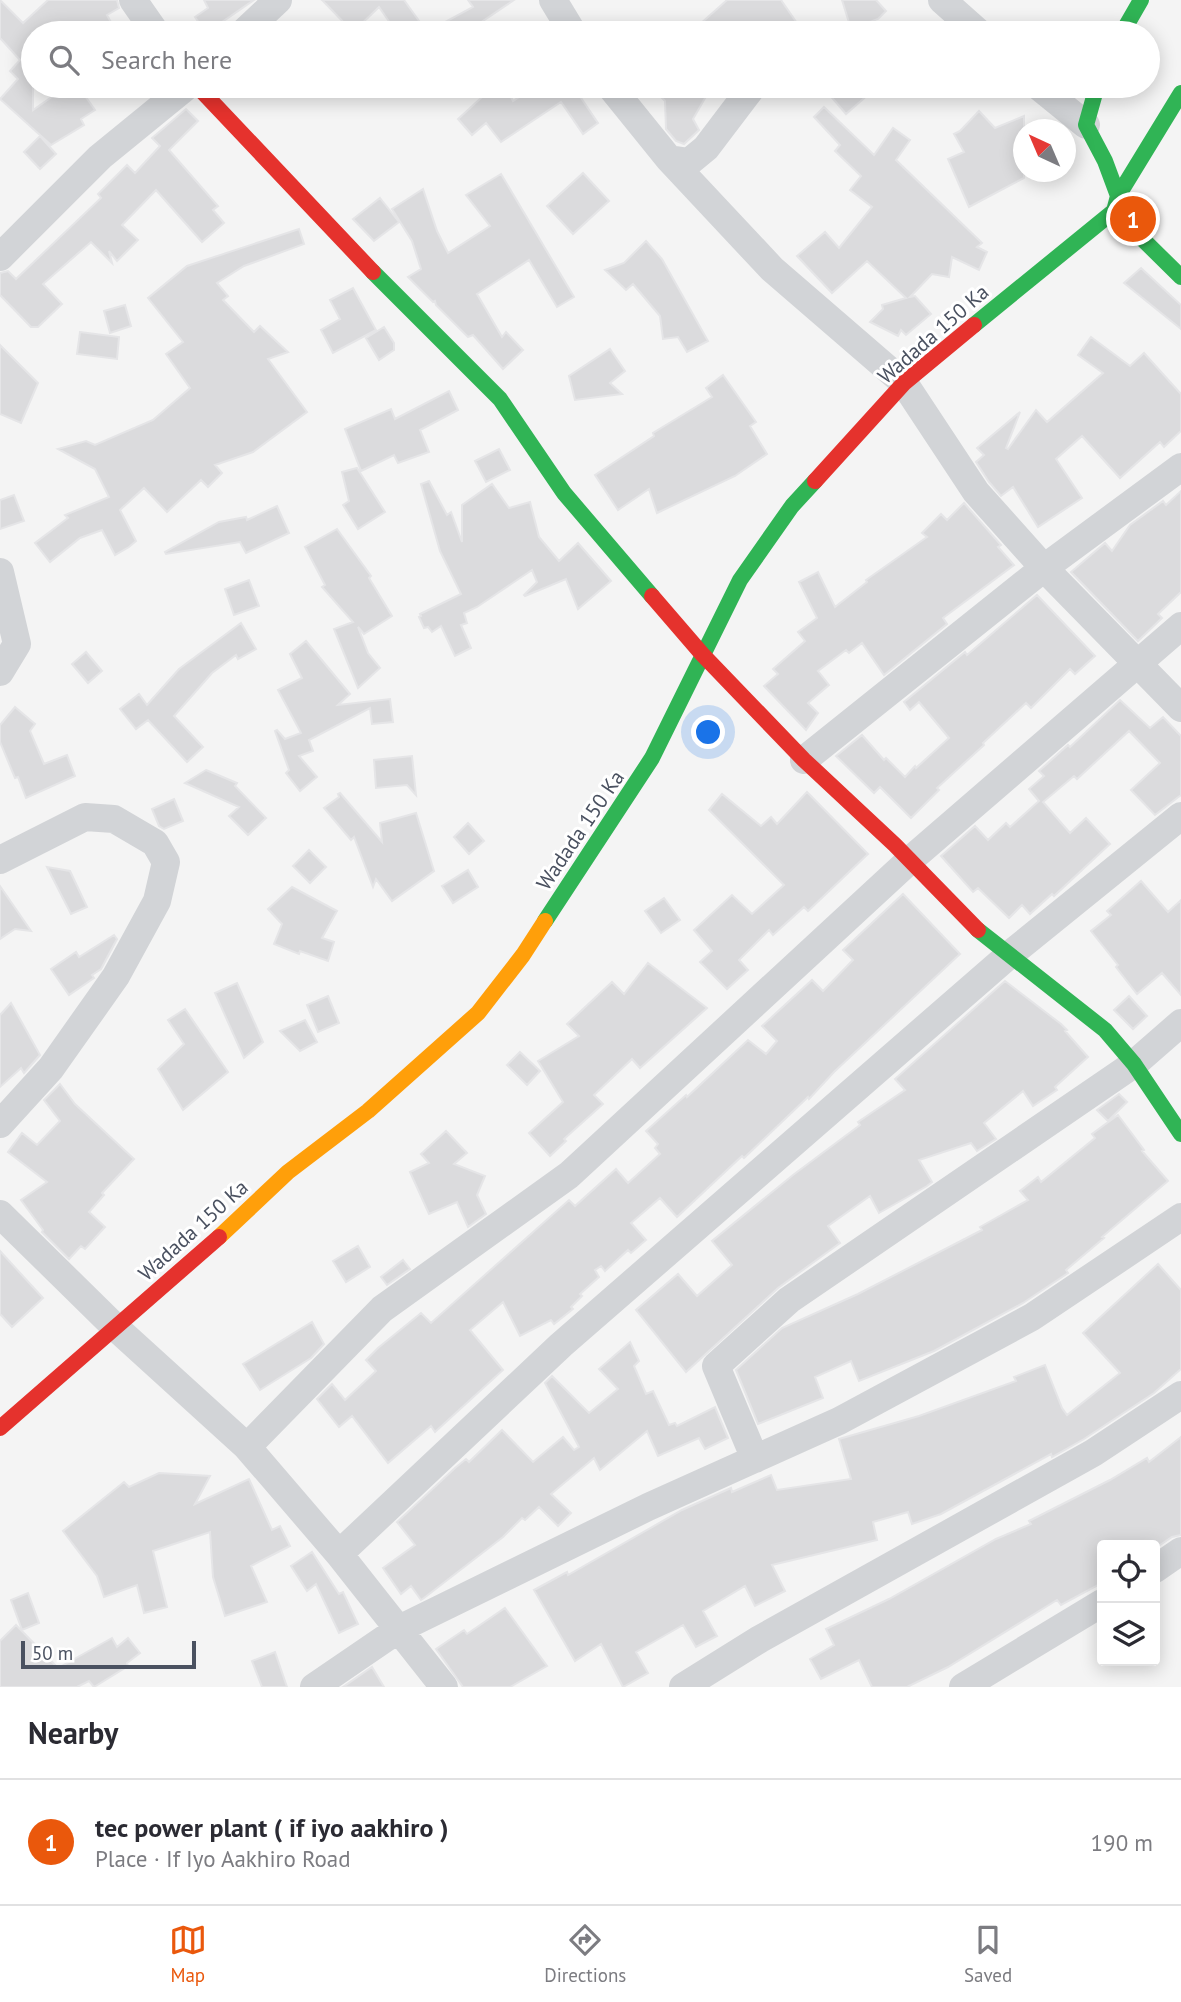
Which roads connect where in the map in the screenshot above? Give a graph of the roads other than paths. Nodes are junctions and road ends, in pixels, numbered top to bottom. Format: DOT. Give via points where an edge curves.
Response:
graph roads {
  1 [pos="133,0"];
  2 [pos="278,0"];
  3 [pos="553,0"];
  4 [pos="942,0"];
  5 [pos="1141,0"];
  6 [pos="148,21"];
  7 [pos="256,21"];
  8 [pos="566,21"];
  9 [pos="966,21"];
  10 [pos="1129,21"];
  11 [pos="1181,93"];
  12 [pos="172,98"];
  13 [pos="208,98"];
  14 [pos="620,98"];
  15 [pos="745,98"];
  16 [pos="1053,98"];
  17 [pos="1094,98"];
  18 [pos="1086,125"];
  19 [pos="669,159"];
  20 [pos="1116,204"];
  21 [pos="0,257"];
  22 [pos="1181,277"];
  23 [pos="904,383"];
  24 [pos="1181,467"];
  25 [pos="1044,568"];
  26 [pos="0,572"];
  27 [pos="1181,626"];
  28 [pos="702,654"];
  29 [pos="1136,664"];
  30 [pos="0,672"];
  31 [pos="1181,708"];
  32 [pos="804,760"];
  33 [pos="1181,816"];
  34 [pos="0,860"];
  35 [pos="910,860"];
  36 [pos="1008,956"];
  37 [pos="1181,1023"];
  38 [pos="1133,1064"];
  39 [pos="0,1124"];
  40 [pos="1181,1134"];
  41 [pos="0,1214"];
  42 [pos="1181,1217"];
  43 [pos="115,1327"];
  44 [pos="1181,1395"];
  45 [pos="0,1428"];
  46 [pos="247,1447"];
  47 [pos="755,1459"];
  48 [pos="1181,1552"];
  49 [pos="339,1554"];
  50 [pos="1160,1566"];
  51 [pos="1097,1606"];
  52 [pos="399,1629"];
  53 [pos="314,1687"];
  54 [pos="444,1687"];
  55 [pos="683,1687"];
  56 [pos="963,1687"];
  1 -- 6 [label="street"];
  2 -- 7 [label="street"];
  3 -- 8 [label="street"];
  4 -- 9 [label="street"];
  5 -- 10 [label="street"];
  11 -- 20 [label="street, Wadada 150 Ka"];
  12 -- 21 [label="street" via="100,156"];
  13 -- 28 [label="street" via="500,399 564,492"];
  14 -- 19 [label="street"];
  15 -- 19 [label="street" via="698,155 689,162"];
  16 -- 18 [label="street"];
  17 -- 18 [label="street"];
  18 -- 20 [label="street" via="1105,161"];
  19 -- 23 [label="street" via="772,269"];
  20 -- 22 [label="street"];
  20 -- 23 [label="street, Wadada 150 Ka"];
  23 -- 25 [label="street" via="976,492"];
  23 -- 28 [label="street, Wadada 150 Ka" via="792,506 740,580"];
  24 -- 25 [label="street"];
  25 -- 29 [label="street"];
  25 -- 32 [label="street"];
  26 -- 30 [label="street" via="17,644"];
  27 -- 29 [label="street"];
  28 -- 32 [label="street"];
  28 -- 43 [label="street, Wadada 150 Ka" via="652,758 523,955 478,1013 368,1111 288,1172"];
  29 -- 31 [label="street"];
  29 -- 35 [label="street"];
  32 -- 35 [label="street"];
  33 -- 36 [label="street"];
  34 -- 39 [label="street" via="85,817 114,819 155,843 166,862 157,901 116,976 51,1068"];
  35 -- 36 [label="street"];
  35 -- 46 [label="street" via="569,1175 382,1309"];
  36 -- 38 [label="street" via="1105,1030"];
  36 -- 49 [label="street" via="561,1345"];
  37 -- 38 [label="street"];
  38 -- 40 [label="street"];
  38 -- 47 [label="street" via="789,1300 716,1366"];
  41 -- 43 [label="street"];
  42 -- 47 [label="street" via="1032,1317 839,1421"];
  43 -- 45 [label="street, Wadada 150 Ka"];
  43 -- 46 [label="street"];
  44 -- 55 [label="street" via="1093,1453 760,1639"];
  46 -- 49 [label="street"];
  47 -- 52 [label="street"];
  48 -- 50 [label="street"];
  49 -- 52 [label="street"];
  51 -- 56 [label="street"];
  52 -- 53 [label="street"];
  52 -- 54 [label="street"];
}
